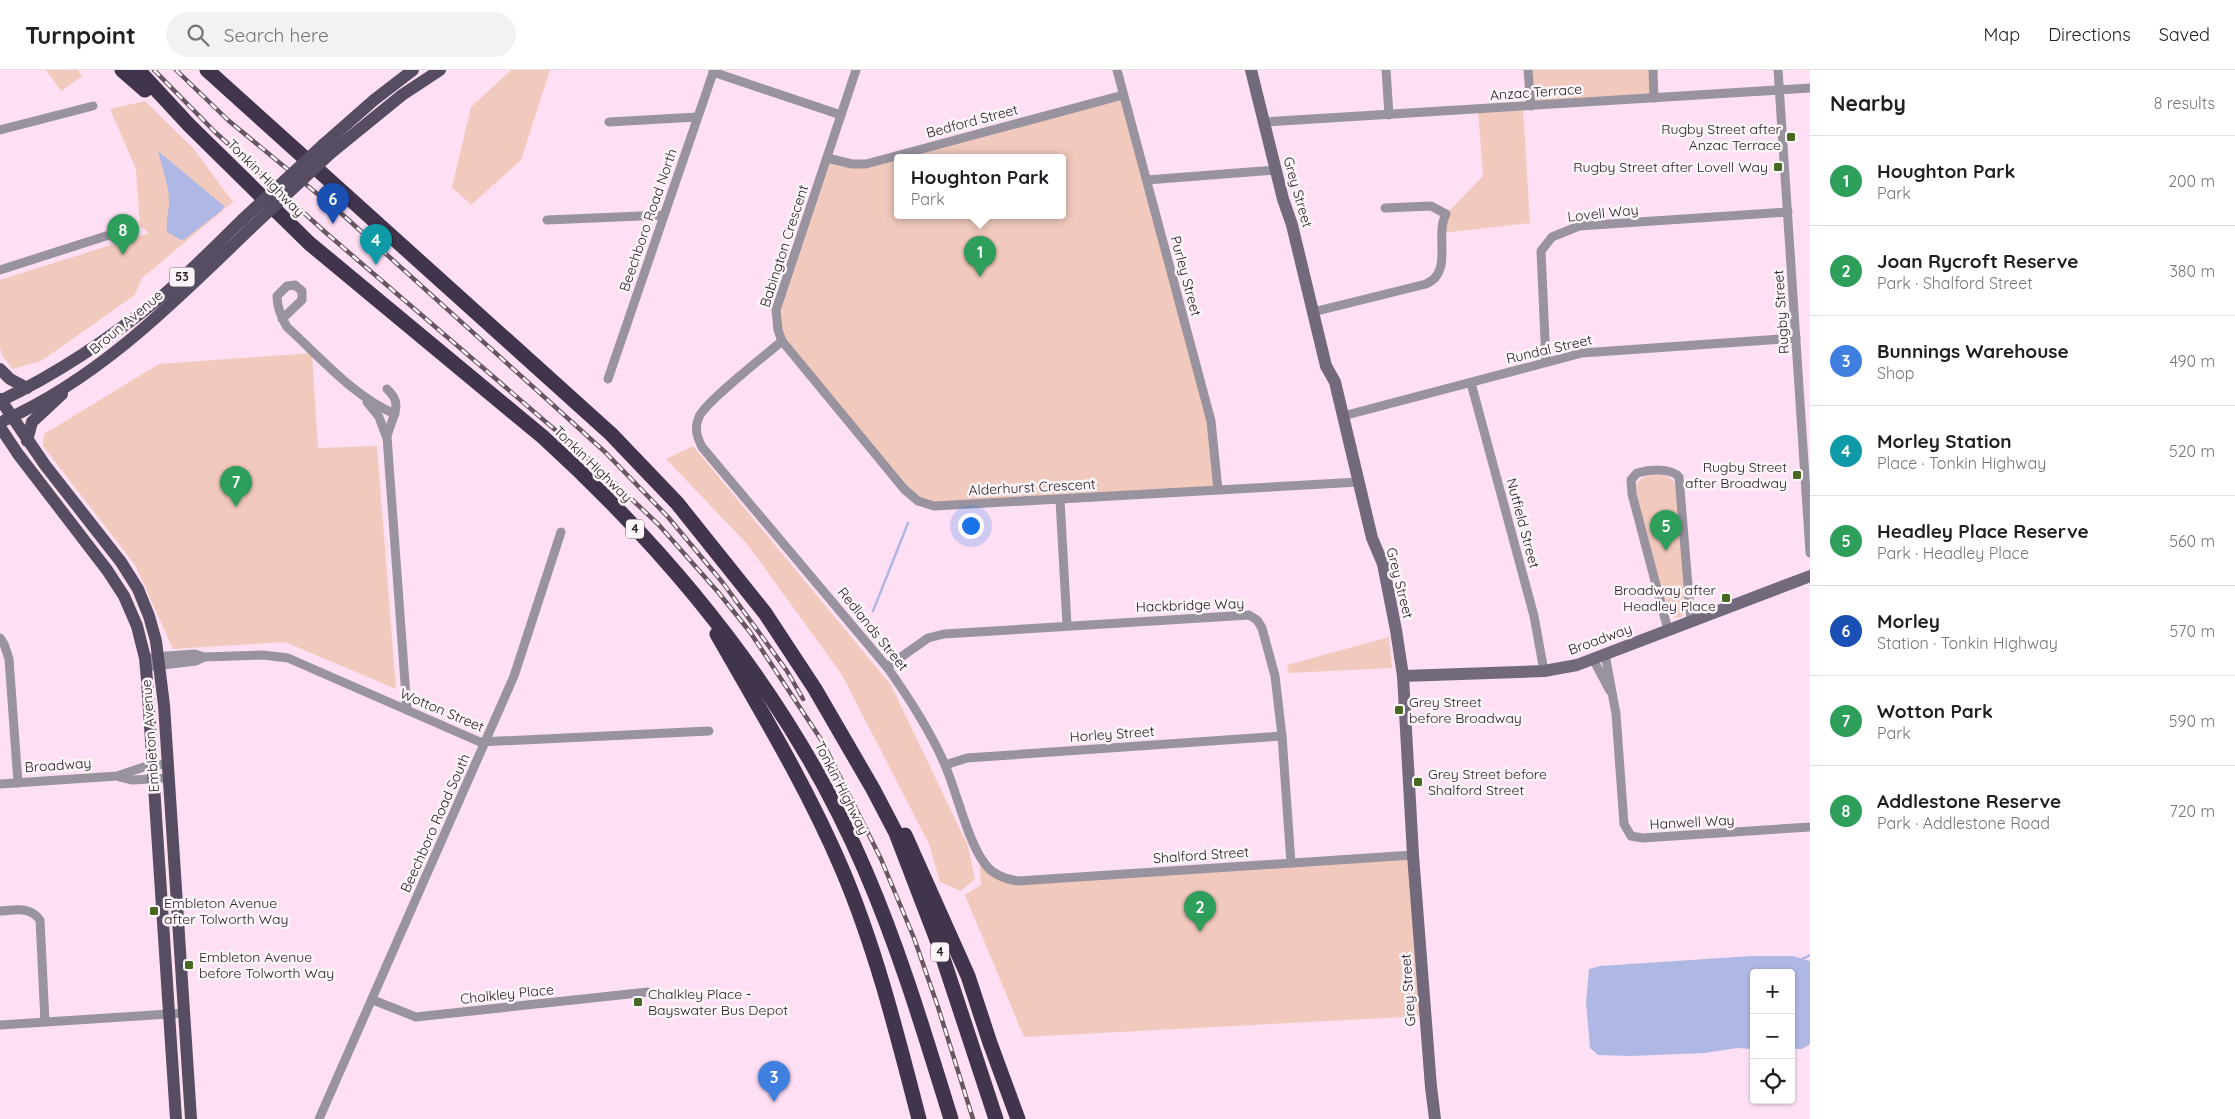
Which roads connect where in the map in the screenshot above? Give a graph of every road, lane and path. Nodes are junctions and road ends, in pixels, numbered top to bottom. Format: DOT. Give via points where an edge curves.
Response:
graph roads {
  1 [pos="122,70"];
  2 [pos="138,70"];
  3 [pos="207,70"];
  4 [pos="414,70"];
  5 [pos="440,70"];
  6 [pos="856,70"];
  7 [pos="1116,70"];
  8 [pos="1251,70"];
  9 [pos="1386,70"];
  10 [pos="1528,70"];
  11 [pos="1653,70"];
  12 [pos="1778,70"];
  13 [pos="714,71"];
  14 [pos="1810,88"];
  15 [pos="1780,90"];
  16 [pos="1123,95"];
  17 [pos="1654,98"];
  18 [pos="93,106"];
  19 [pos="1531,106"];
  20 [pos="841,115"];
  21 [pos="1389,115"];
  22 [pos="697,117"];
  23 [pos="609,122"];
  24 [pos="1264,122"];
  25 [pos="0,130"];
  26 [pos="211,146"];
  27 [pos="328,148"];
  28 [pos="903,154"];
  29 [pos="894,156"];
  30 [pos="827,158"];
  31 [pos="1275,170"];
  32 [pos="1148,180"];
  33 [pos="1386,208"];
  34 [pos="1788,212"];
  35 [pos="664,215"];
  36 [pos="547,220"];
  37 [pos="246,225"];
  38 [pos="134,227"];
  39 [pos="0,270"];
  40 [pos="1314,312"];
  41 [pos="282,319"];
  42 [pos="1796,338"];
  43 [pos="782,341"];
  44 [pos="1546,362"];
  45 [pos="0,369"];
  46 [pos="81,377"];
  47 [pos="608,379"];
  48 [pos="1471,383"];
  49 [pos="27,388"];
  50 [pos="386,389"];
  51 [pos="359,392"];
  52 [pos="0,400"];
  53 [pos="395,414"];
  54 [pos="1343,416"];
  55 [pos="5,419"];
  56 [pos="0,427"];
  57 [pos="1806,430"];
  58 [pos="387,437"];
  59 [pos="27,441"];
  60 [pos="0,445"];
  61 [pos="18,454"];
  62 [pos="1359,482"];
  63 [pos="1218,490"];
  64 [pos="1060,500"];
  65 [pos="561,532"];
  66 [pos="111,549"];
  67 [pos="1810,553"];
  68 [pos="98,558"];
  69 [pos="1810,576"];
  70 [pos="698,601"];
  71 [pos="150,616"];
  72 [pos="1692,621"];
  73 [pos="1067,625"];
  74 [pos="1668,630"];
  75 [pos="0,638"];
  76 [pos="1599,657"];
  77 [pos="145,658"];
  78 [pos="160,661"];
  79 [pos="887,667"];
  80 [pos="1544,671"];
  81 [pos="1403,680"];
  82 [pos="1611,694"];
  83 [pos="407,710"];
  84 [pos="709,731"];
  85 [pos="1282,736"];
  86 [pos="486,743"];
  87 [pos="168,764"];
  88 [pos="945,765"];
  89 [pos="153,772"];
  90 [pos="117,776"];
  91 [pos="168,778"];
  92 [pos="18,783"];
  93 [pos="0,784"];
  94 [pos="873,789"];
  95 [pos="1810,827"];
  96 [pos="172,836"];
  97 [pos="1413,855"];
  98 [pos="1291,863"];
  99 [pos="160,870"];
  100 [pos="992,872"];
  101 [pos="0,911"];
  102 [pos="648,992"];
  103 [pos="373,1000"];
  104 [pos="184,1013"];
  105 [pos="169,1014"];
  106 [pos="45,1022"];
  107 [pos="0,1025"];
  108 [pos="176,1119"];
  109 [pos="191,1119"];
  110 [pos="319,1119"];
  111 [pos="919,1119"];
  112 [pos="951,1119"];
  113 [pos="996,1119"];
  114 [pos="1018,1119"];
  115 [pos="1435,1119"];
  1 -- 26 [label="highway"];
  2 -- 26 [label="highway, Tonkin Highway / 4"];
  3 -- 94 [label="highway, Tonkin Highway / 4" via="644,467 708,541 791,650"];
  4 -- 27 [label="main road, Broun Avenue / 53" via="374,100"];
  5 -- 27 [label="main road, Broun Avenue / 53"];
  6 -- 20 [label="street, Babington Crescent"];
  7 -- 16 [label="street, Purley Street"];
  8 -- 24 [label="street, Grey Street"];
  9 -- 21 [label="street"];
  10 -- 19 [label="street"];
  11 -- 17 [label="street"];
  12 -- 15 [label="street, Rugby Street"];
  13 -- 20 [label="street"];
  13 -- 22 [label="street, Beechboro Road North"];
  14 -- 15 [label="street, Anzac Terrace"];
  15 -- 17 [label="street, Anzac Terrace"];
  15 -- 34 [label="street, Rugby Street"];
  16 -- 28 [label="street, Bedford Street"];
  16 -- 32 [label="street, Purley Street"];
  17 -- 19 [label="street, Anzac Terrace"];
  18 -- 25 [label="street"];
  19 -- 21 [label="street, Anzac Terrace"];
  20 -- 30 [label="street, Babington Crescent"];
  21 -- 24 [label="street, Anzac Terrace"];
  22 -- 23 [label="street"];
  22 -- 35 [label="street, Beechboro Road North"];
  24 -- 31 [label="street, Grey Street"];
  26 -- 70 [label="highway, Tonkin Highway / 4" via="309,243 543,437 648,542"];
  27 -- 37 [label="main road, Broun Avenue / 53, bridge"];
  29 -- 30 [label="street, Bedford Street" via="866,164"];
  30 -- 43 [label="street, Babington Crescent" via="776,310"];
  31 -- 32 [label="street"];
  31 -- 40 [label="street, Grey Street"];
  32 -- 63 [label="street, Purley Street" via="1211,421"];
  33 -- 40 [label="street" via="1431,206 1446,214 1441,233 1442,267 1437,278 1426,284"];
  34 -- 42 [label="street, Rugby Street"];
  34 -- 44 [label="street, Lovell Way" via="1579,226 1552,236 1541,251"];
  35 -- 36 [label="street"];
  35 -- 47 [label="street, Beechboro Road North"];
  37 -- 46 [label="main road, Broun Avenue / 53" via="150,324"];
  37 -- 49 [label="main road, Broun Avenue / 53" via="98,344"];
  38 -- 39 [label="street"];
  40 -- 54 [label="street, Grey Street" via="1326,366 1335,382"];
  41 -- 51 [label="street"];
  42 -- 44 [label="street, Rundal Street" via="1582,353"];
  42 -- 57 [label="street, Rugby Street"];
  43 -- 64 [label="street, Alderhurst Crescent" via="904,489 918,501 934,506"];
  43 -- 79 [label="street, Redlands Street" via="703,410 696,427 697,436 702,447"];
  44 -- 48 [label="street, Rundal Street"];
  45 -- 49 [label="main road"];
  46 -- 55 [label="main road, Broun Avenue / 53"];
  46 -- 59 [label="main road" via="32,422"];
  48 -- 54 [label="street, Rundal Street"];
  48 -- 80 [label="street, Nutfield Street" via="1534,616"];
  49 -- 52 [label="main road, Broun Avenue / 53"];
  50 -- 53 [label="street" via="395,397"];
  51 -- 53 [label="street"];
  51 -- 58 [label="street" via="379,417"];
  52 -- 55 [label="main road, Embleton Avenue"];
  53 -- 58 [label="street"];
  54 -- 62 [label="street, Grey Street"];
  55 -- 59 [label="main road, Embleton Avenue"];
  56 -- 61 [label="main road, Embleton Avenue"];
  57 -- 67 [label="street, Rugby Street"];
  58 -- 83 [label="street"];
  59 -- 66 [label="main road, Embleton Avenue"];
  60 -- 61 [label="main road"];
  61 -- 68 [label="main road, Embleton Avenue"];
  62 -- 63 [label="street, Alderhurst Crescent"];
  62 -- 81 [label="street, Grey Street" via="1372,538 1382,564"];
  63 -- 64 [label="street, Alderhurst Crescent"];
  64 -- 73 [label="street"];
  65 -- 86 [label="street, Beechboro Road South" via="514,676"];
  66 -- 68 [label="main road"];
  66 -- 71 [label="main road, Embleton Avenue" via="138,589"];
  68 -- 77 [label="main road, Embleton Avenue" via="124,596 137,626"];
  69 -- 72 [label="street, Broadway"];
  70 -- 111 [label="highway" via="801,782 842,870 876,962"];
  70 -- 112 [label="highway, Tonkin Highway / 4" via="728,635 780,709 846,827 898,952"];
  71 -- 77 [label="main road" via="148,632 151,646"];
  71 -- 78 [label="main road, Embleton Avenue"];
  72 -- 74 [label="street, Broadway"];
  72 -- 74 [label="street" via="1679,477 1666,471 1637,474 1631,480 1632,494"];
  73 -- 79 [label="street, Hackbridge Way" via="944,634 928,638"];
  73 -- 85 [label="street, Hackbridge Way" via="1248,616 1257,620 1273,663"];
  74 -- 76 [label="street, Broadway"];
  75 -- 92 [label="street" via="9,659"];
  76 -- 80 [label="street, Broadway"];
  76 -- 82 [label="street, Hanwell Way"];
  76 -- 82 [label="street, Hanwell Way"];
  77 -- 78 [label="street, Wotton Street"];
  77 -- 89 [label="main road, Embleton Avenue"];
  78 -- 83 [label="street, Wotton Street" via="263,655 288,658"];
  78 -- 87 [label="main road, Embleton Avenue"];
  79 -- 88 [label="street, Redlands Street" via="914,705"];
  80 -- 81 [label="street, Broadway" via="1443,673"];
  81 -- 97 [label="street, Grey Street"];
  82 -- 95 [label="street, Hanwell Way" via="1616,714 1624,824 1631,836 1643,838"];
  83 -- 86 [label="street, Wotton Street"];
  84 -- 86 [label="street, Wotton Street"];
  85 -- 88 [label="street, Horley Street" via="967,758"];
  85 -- 98 [label="street, Hackbridge Way"];
  86 -- 103 [label="street, Beechboro Road South"];
  87 -- 89 [label="street, Broadway"];
  87 -- 91 [label="main road, Embleton Avenue"];
  88 -- 100 [label="street, Redlands Street" via="979,854"];
  89 -- 90 [label="street, Broadway"];
  89 -- 90 [label="street, Broadway" via="133,780"];
  89 -- 91 [label="street, Broadway"];
  89 -- 99 [label="main road, Embleton Avenue"];
  90 -- 92 [label="street, Broadway"];
  91 -- 96 [label="main road, Embleton Avenue"];
  92 -- 93 [label="street, Broadway"];
  94 -- 113 [label="highway, Tonkin Highway / 4" via="896,834 921,898"];
  94 -- 114 [label="highway" via="897,818 940,910 968,976"];
  96 -- 99 [label="main road" via="165,843"];
  96 -- 104 [label="main road, Embleton Avenue"];
  97 -- 98 [label="street, Shalford Street"];
  97 -- 115 [label="street, Grey Street"];
  98 -- 100 [label="street, Shalford Street" via="1018,881"];
  99 -- 105 [label="main road, Embleton Avenue"];
  101 -- 106 [label="street" via="26,910 34,912 40,920"];
  102 -- 103 [label="street, Chalkley Place" via="416,1018"];
  103 -- 110 [label="street, Beechboro Road South"];
  104 -- 105 [label="street"];
  104 -- 109 [label="main road, Embleton Avenue"];
  105 -- 106 [label="street"];
  105 -- 108 [label="main road, Embleton Avenue"];
  106 -- 107 [label="street"];
}
